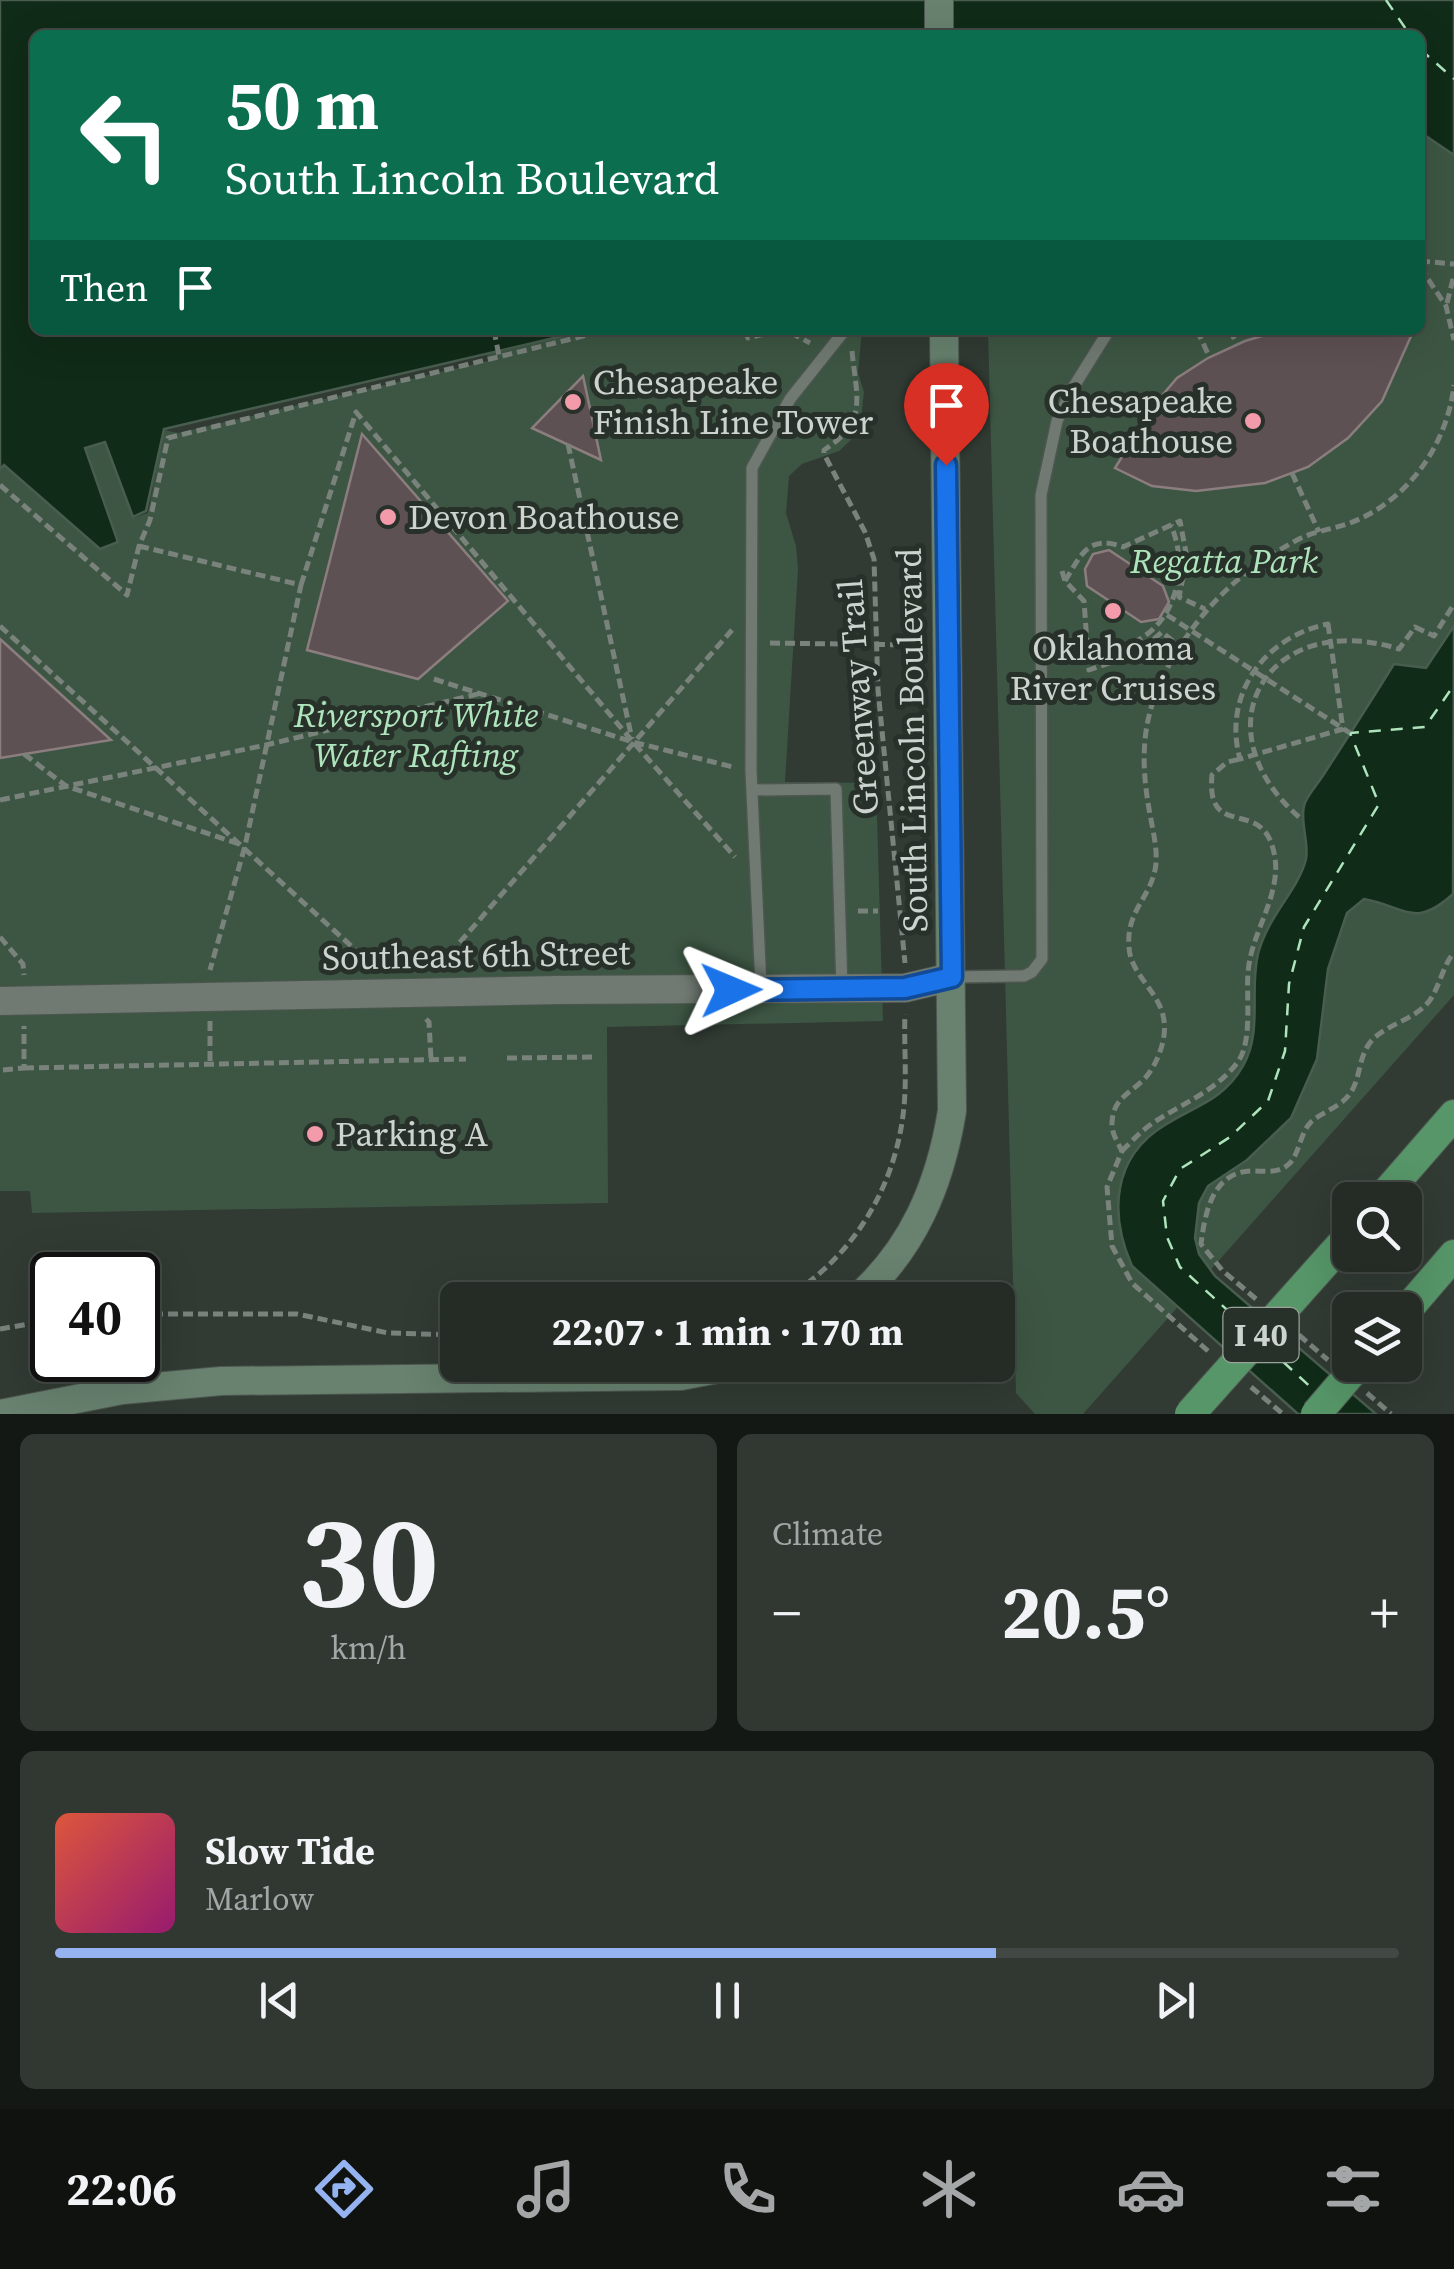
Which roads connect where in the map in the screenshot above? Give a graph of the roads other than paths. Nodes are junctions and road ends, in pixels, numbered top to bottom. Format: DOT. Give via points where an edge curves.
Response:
graph roads {
  1 [pos="939,0"];
  2 [pos="940,30"];
  3 [pos="840,335"];
  4 [pos="944,335"];
  5 [pos="1106,335"];
  6 [pos="752,790"];
  7 [pos="952,977"];
  8 [pos="842,989"];
  9 [pos="761,990"];
  10 [pos="0,1001"];
  11 [pos="1454,1116"];
  12 [pos="1396,1182"];
  13 [pos="1332,1255"];
  14 [pos="1454,1256"];
  15 [pos="872,1282"];
  16 [pos="1422,1293"];
  17 [pos="440,1379"];
  18 [pos="1345,1382"];
  19 [pos="0,1414"];
  20 [pos="1190,1414"];
  21 [pos="1316,1414"];
  1 -- 2 [label="main road"];
  3 -- 6 [label="lane" via="790,399 752,468"];
  4 -- 7 [label="main road, South Lincoln Boulevard"];
  5 -- 7 [label="lane" via="1070,392 1041,495 1042,959 1024,976"];
  6 -- 8 [label="lane" via="836,789"];
  6 -- 9 [label="lane"];
  7 -- 8 [label="street, Southeast 6th Street" via="905,988"];
  7 -- 15 [label="main road, South Lincoln Boulevard" via="946,1151 921,1218"];
  8 -- 9 [label="street, Southeast 6th Street"];
  9 -- 10 [label="street, Southeast 6th Street"];
  11 -- 12 [label="highway"];
  13 -- 20 [label="highway, I 40, bridge"];
  14 -- 16 [label="highway"];
  17 -- 19 [label="main road" via="221,1381 122,1390"];
  18 -- 21 [label="highway, I 40, bridge"];
}
